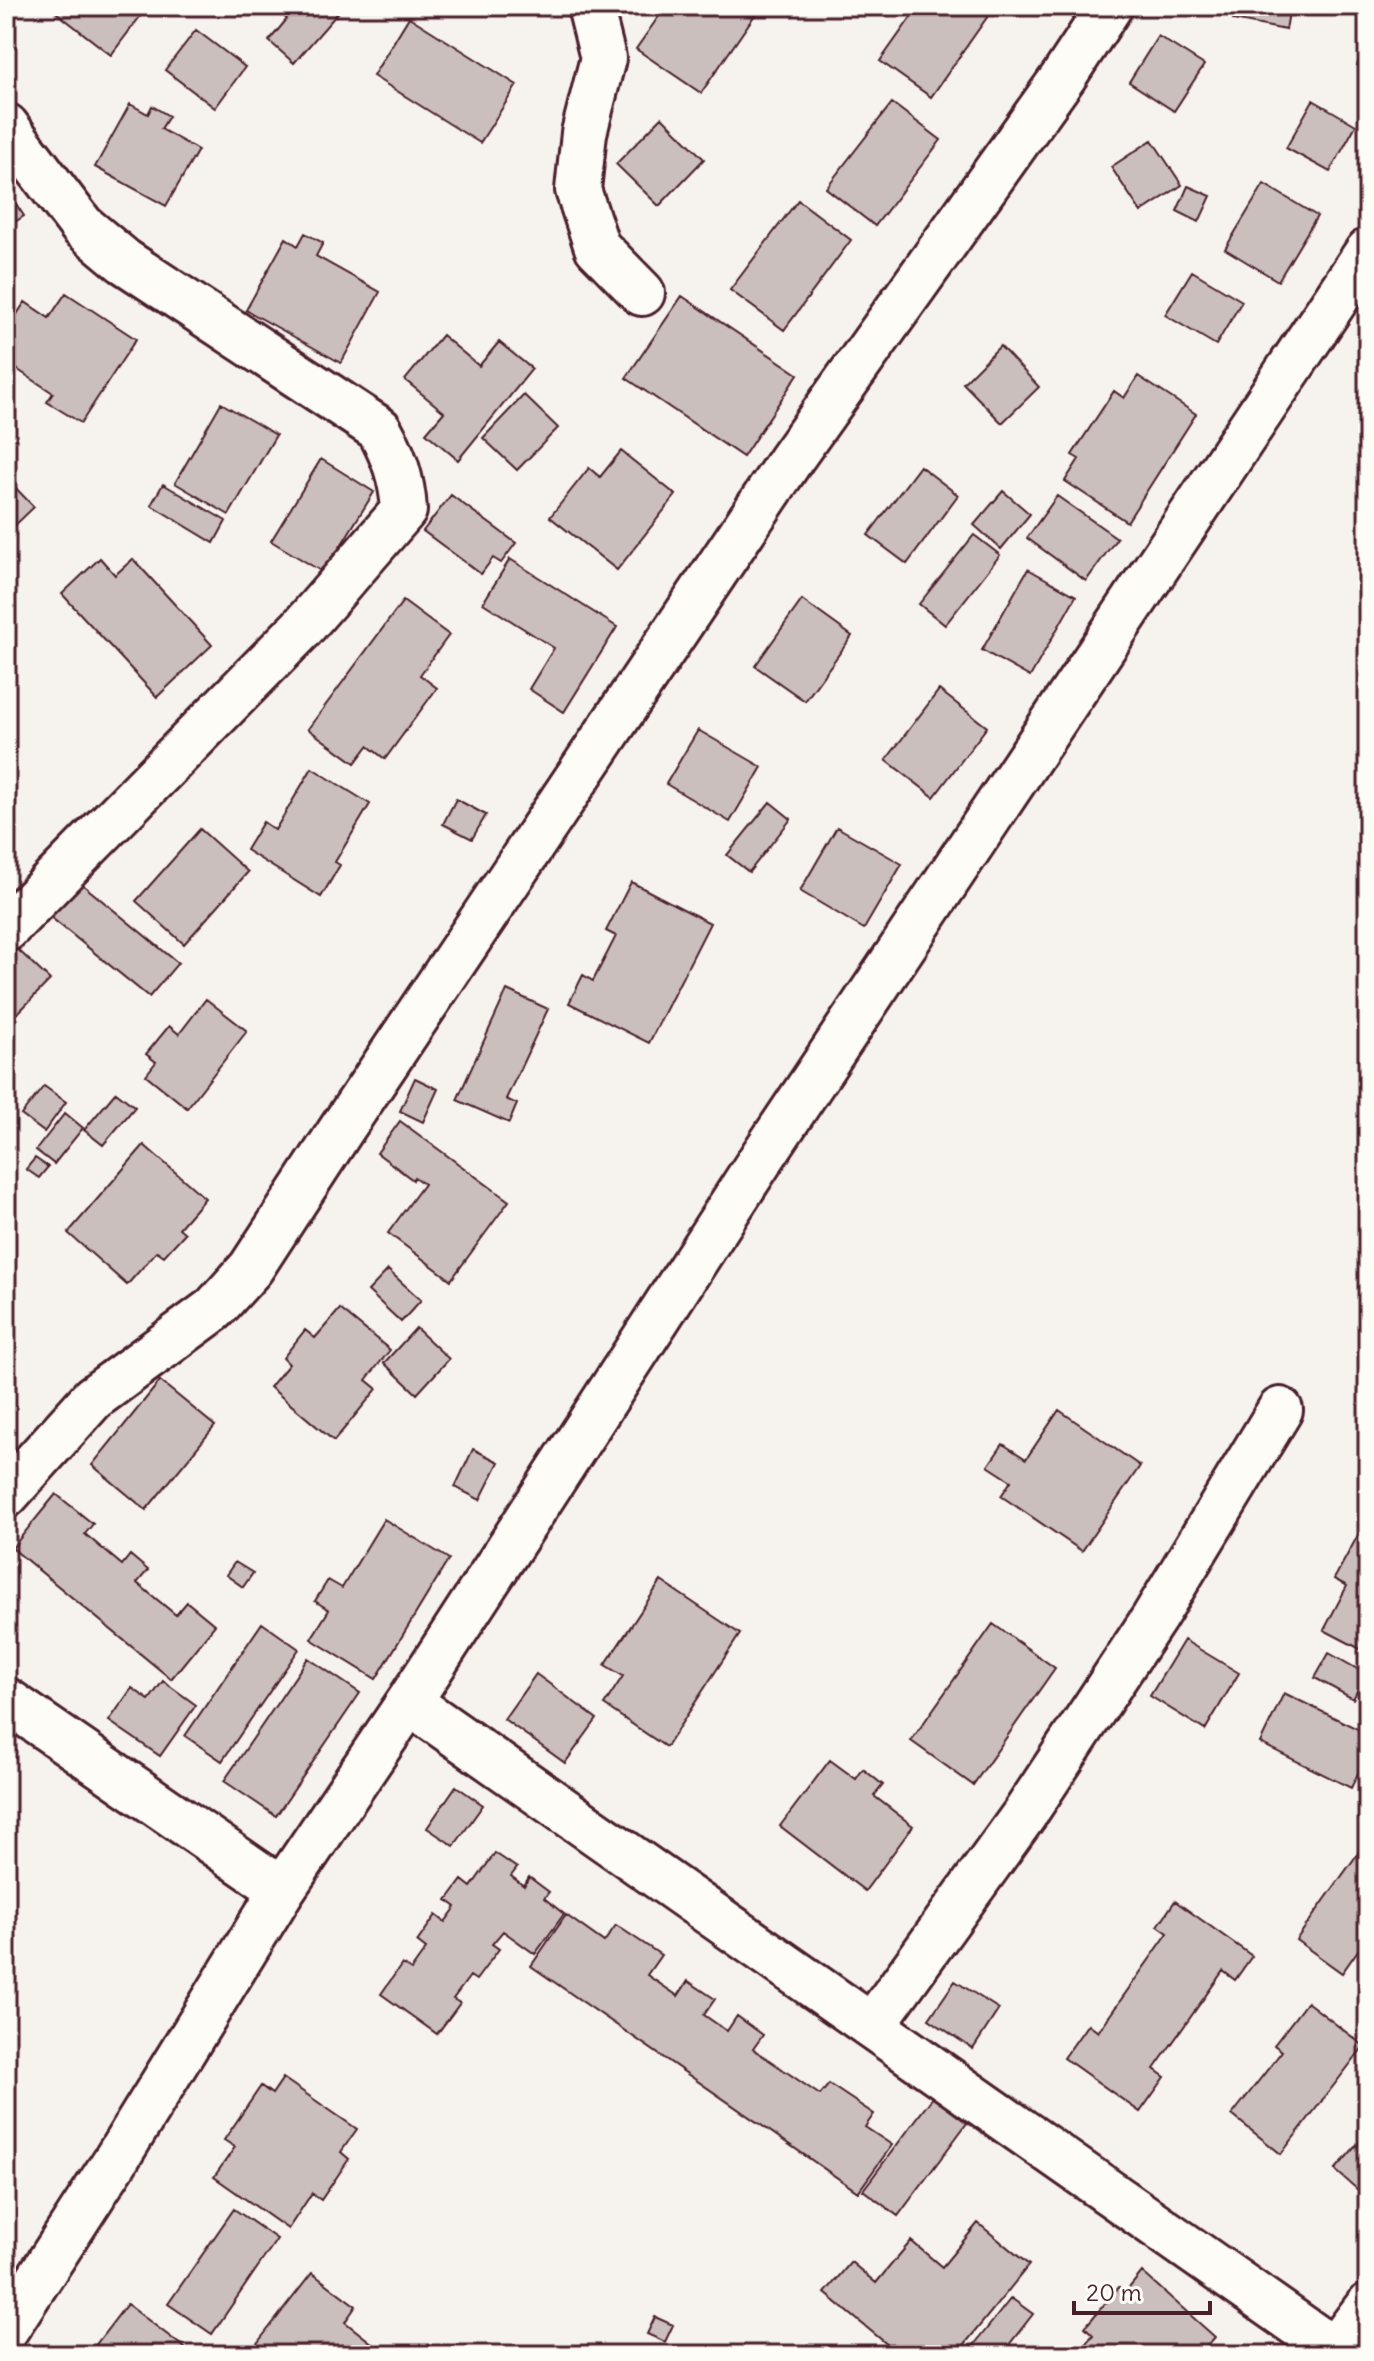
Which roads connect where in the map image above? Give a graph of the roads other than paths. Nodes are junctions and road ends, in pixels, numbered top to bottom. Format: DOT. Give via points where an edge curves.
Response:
graph roads {
  1 [pos="590,6"];
  2 [pos="1110,6"];
  3 [pos="6,126"];
  4 [pos="1368,251"];
  5 [pos="642,293"];
  6 [pos="6,929"];
  7 [pos="1280,1410"];
  8 [pos="6,1495"];
  9 [pos="6,1700"];
  10 [pos="409,1702"];
  11 [pos="282,1890"];
  12 [pos="872,2026"];
  13 [pos="1368,2306"];
  14 [pos="6,2329"];
  15 [pos="1338,2352"];
  1 -- 5 [label="street" via="603,58 584,133 578,190 597,247"];
  2 -- 8 [label="street" via="791,459 251,1268 214,1309 93,1398"];
  3 -- 6 [label="street" via="82,226 124,261 379,429 403,484 404,510 301,629"];
  4 -- 10 [label="street" via="763,1156"];
  7 -- 12 [label="street" via="1050,1776"];
  9 -- 11 [label="street"];
  10 -- 11 [label="street"];
  10 -- 12 [label="street"];
  11 -- 14 [label="street"];
  12 -- 15 [label="street"];
  13 -- 15 [label="street"];
}
